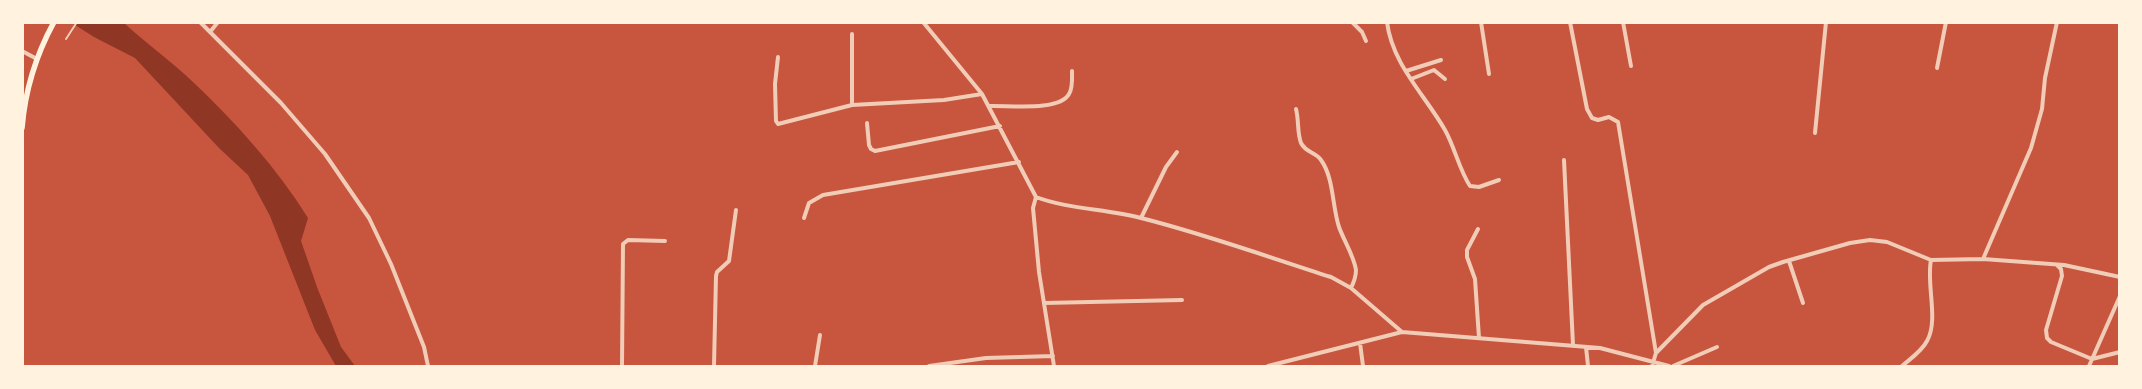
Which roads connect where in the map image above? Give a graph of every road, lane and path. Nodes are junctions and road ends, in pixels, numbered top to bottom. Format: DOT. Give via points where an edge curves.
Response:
graph roads {
  1 [pos="54,22"];
  2 [pos="77,22"];
  3 [pos="200,22"];
  4 [pos="218,22"];
  5 [pos="923,22"];
  6 [pos="1352,22"];
  7 [pos="1388,22"];
  8 [pos="1480,22"];
  9 [pos="1570,22"];
  10 [pos="1623,22"];
  11 [pos="1826,22"];
  12 [pos="1946,22"];
  13 [pos="2057,22"];
  14 [pos="210,32"];
  15 [pos="852,34"];
  16 [pos="66,39"];
  17 [pos="1366,41"];
  18 [pos="22,51"];
  19 [pos="778,57"];
  20 [pos="37,59"];
  21 [pos="1441,60"];
  22 [pos="1631,66"];
  23 [pos="1937,68"];
  24 [pos="1072,71"];
  25 [pos="1406,71"];
  26 [pos="1489,74"];
  27 [pos="1411,79"];
  28 [pos="1445,79"];
  29 [pos="982,94"];
  30 [pos="852,105"];
  31 [pos="989,106"];
  32 [pos="1296,109"];
  33 [pos="867,123"];
  34 [pos="1000,126"];
  35 [pos="22,128"];
  36 [pos="1815,133"];
  37 [pos="1177,152"];
  38 [pos="1564,160"];
  39 [pos="1019,162"];
  40 [pos="1499,180"];
  41 [pos="1036,197"];
  42 [pos="736,210"];
  43 [pos="804,218"];
  44 [pos="1141,218"];
  45 [pos="1478,229"];
  46 [pos="665,241"];
  47 [pos="1983,259"];
  48 [pos="1931,260"];
  49 [pos="1788,261"];
  50 [pos="2057,264"];
  51 [pos="2120,277"];
  52 [pos="1351,288"];
  53 [pos="2120,296"];
  54 [pos="1182,300"];
  55 [pos="1044,303"];
  56 [pos="1804,303"];
  57 [pos="1402,332"];
  58 [pos="820,335"];
  59 [pos="1479,338"];
  60 [pos="1360,343"];
  61 [pos="1573,346"];
  62 [pos="1586,347"];
  63 [pos="1717,347"];
  64 [pos="1656,352"];
  65 [pos="2120,352"];
  66 [pos="1053,356"];
  67 [pos="2092,359"];
  68 [pos="1653,361"];
  69 [pos="428,366"];
  70 [pos="622,366"];
  71 [pos="714,366"];
  72 [pos="815,366"];
  73 [pos="929,366"];
  74 [pos="1054,366"];
  75 [pos="1268,366"];
  76 [pos="1363,366"];
  77 [pos="1588,366"];
  78 [pos="1652,366"];
  79 [pos="1671,366"];
  80 [pos="1902,366"];
  81 [pos="2089,366"];
  1 -- 20 [label="main road"];
  2 -- 16 [label="lane"];
  3 -- 14 [label="street"];
  4 -- 14 [label="street"];
  5 -- 29 [label="street"];
  6 -- 17 [label="street"];
  7 -- 25 [label="street"];
  8 -- 26 [label="street"];
  9 -- 64 [label="street" via="1587,109 1592,118 1609,117 1618,122"];
  10 -- 22 [label="street"];
  11 -- 36 [label="street"];
  12 -- 23 [label="street"];
  13 -- 47 [label="street" via="2042,109 2031,148"];
  14 -- 69 [label="street" via="281,103 325,154 369,218 391,264 424,347"];
  15 -- 30 [label="street"];
  18 -- 20 [label="street"];
  19 -- 30 [label="street" via="775,84 778,124"];
  20 -- 35 [label="main road"];
  21 -- 25 [label="street"];
  24 -- 31 [label="street" via="1070,94 1060,103"];
  25 -- 27 [label="street"];
  27 -- 28 [label="street" via="1434,70"];
  27 -- 40 [label="street" via="1444,129 1470,186 1479,187"];
  29 -- 30 [label="street" via="944,100"];
  29 -- 31 [label="street"];
  31 -- 34 [label="street"];
  32 -- 52 [label="street" via="1301,143 1321,160 1330,182 1338,226 1356,269"];
  33 -- 34 [label="street" via="868,145 875,151"];
  34 -- 39 [label="street"];
  37 -- 44 [label="street"];
  38 -- 61 [label="street"];
  39 -- 41 [label="street"];
  39 -- 43 [label="street" via="823,195 809,204"];
  41 -- 44 [label="street" via="1051,203"];
  41 -- 55 [label="street" via="1033,208"];
  42 -- 71 [label="street" via="728,261 716,276"];
  44 -- 52 [label="street" via="1330,277"];
  45 -- 59 [label="street" via="1467,250 1467,257 1476,279"];
  46 -- 70 [label="street" via="628,240 622,244"];
  47 -- 48 [label="street"];
  47 -- 50 [label="street"];
  48 -- 49 [label="street" via="1887,242 1870,240"];
  48 -- 80 [label="street" via="1928,271 1930,333 1927,342"];
  49 -- 56 [label="street"];
  49 -- 64 [label="street" via="1769,267 1703,305"];
  50 -- 51 [label="street"];
  50 -- 67 [label="street" via="2062,276 2046,330 2047,338"];
  52 -- 57 [label="street"];
  53 -- 67 [label="street"];
  54 -- 55 [label="street"];
  55 -- 66 [label="street"];
  57 -- 59 [label="street"];
  57 -- 60 [label="street"];
  58 -- 72 [label="street"];
  59 -- 61 [label="street"];
  60 -- 75 [label="street"];
  60 -- 76 [label="street"];
  61 -- 62 [label="street"];
  62 -- 68 [label="street"];
  62 -- 77 [label="street"];
  63 -- 79 [label="street"];
  64 -- 68 [label="street"];
  65 -- 67 [label="street"];
  66 -- 73 [label="street" via="986,358"];
  66 -- 74 [label="street"];
  67 -- 81 [label="street"];
  68 -- 78 [label="street"];
  68 -- 79 [label="street"];
}
